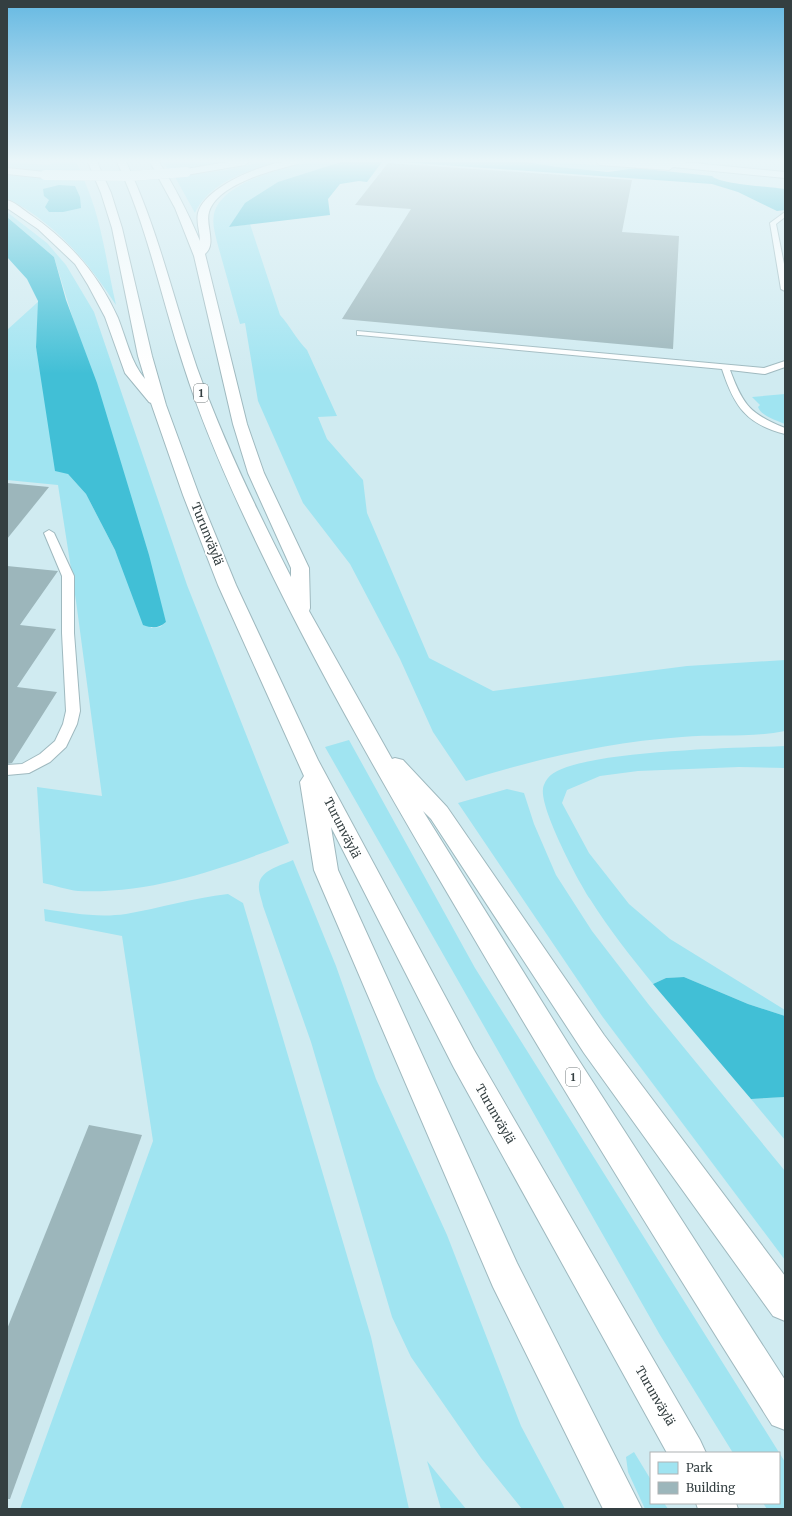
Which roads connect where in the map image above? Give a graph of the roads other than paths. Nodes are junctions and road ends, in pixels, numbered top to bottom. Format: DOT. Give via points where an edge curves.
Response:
graph roads {
  1 [pos="48,233"];
  2 [pos="118,233"];
  3 [pos="151,233"];
  4 [pos="192,233"];
  5 [pos="205,233"];
  6 [pos="775,233"];
  7 [pos="200,256"];
  8 [pos="785,290"];
  9 [pos="360,333"];
  10 [pos="785,364"];
  11 [pos="725,367"];
  12 [pos="159,405"];
  13 [pos="785,432"];
  14 [pos="49,533"];
  15 [pos="301,615"];
  16 [pos="368,738"];
  17 [pos="307,760"];
  18 [pos="7,770"];
  19 [pos="785,1304"];
  20 [pos="785,1412"];
  21 [pos="686,1452"];
  22 [pos="623,1509"];
  1 -- 12 [label="highway" via="78,262 94,285 111,317 132,373"];
  2 -- 12 [label="highway, Turunväylä" via="145,356"];
  3 -- 15 [label="highway, 1" via="177,325 214,429 242,496"];
  4 -- 7 [label="highway"];
  5 -- 7 [label="highway"];
  6 -- 8 [label="lane"];
  7 -- 15 [label="highway" via="240,424 256,473 300,568"];
  9 -- 11 [label="lane"];
  10 -- 11 [label="lane" via="765,371"];
  11 -- 13 [label="lane" via="738,401 745,409"];
  12 -- 17 [label="highway, Turunväylä" via="227,585"];
  14 -- 18 [label="lane" via="68,576 68,633 73,711 61,744 45,758 24,769"];
  15 -- 16 [label="highway, 1"];
  16 -- 19 [label="highway" via="439,813 594,1044"];
  16 -- 20 [label="highway, 1" via="545,1034"];
  17 -- 21 [label="highway, Turunväylä" via="464,1059"];
  17 -- 22 [label="highway" via="326,870 505,1275"];
}
